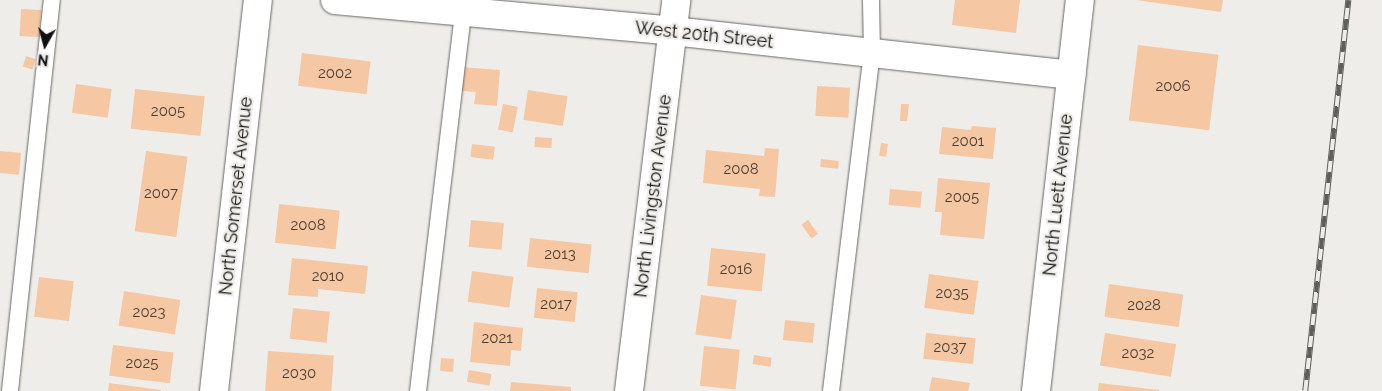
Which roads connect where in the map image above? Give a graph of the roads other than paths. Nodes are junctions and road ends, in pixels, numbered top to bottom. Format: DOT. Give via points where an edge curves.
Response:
graph roads {
  1 [pos="52,0"];
  2 [pos="258,0"];
  3 [pos="336,0"];
  4 [pos="676,0"];
  5 [pos="871,0"];
  6 [pos="1080,0"];
  7 [pos="464,6"];
  8 [pos="673,31"];
  9 [pos="872,53"];
  10 [pos="1072,75"];
  11 [pos="10,391"];
  12 [pos="214,391"];
  13 [pos="418,391"];
  14 [pos="629,391"];
  15 [pos="831,391"];
  16 [pos="1036,391"];
  1 -- 11 [label="lane"];
  2 -- 12 [label="street, North Somerset Avenue"];
  3 -- 7 [label="street, West 20th Street"];
  4 -- 8 [label="street, North Livingston Avenue"];
  5 -- 9 [label="lane"];
  6 -- 10 [label="street, North Luett Avenue"];
  7 -- 8 [label="street, West 20th Street"];
  7 -- 13 [label="lane"];
  8 -- 9 [label="street, West 20th Street"];
  8 -- 14 [label="street, North Livingston Avenue"];
  9 -- 10 [label="street, West 20th Street"];
  9 -- 15 [label="lane"];
  10 -- 16 [label="street, North Luett Avenue"];
}
